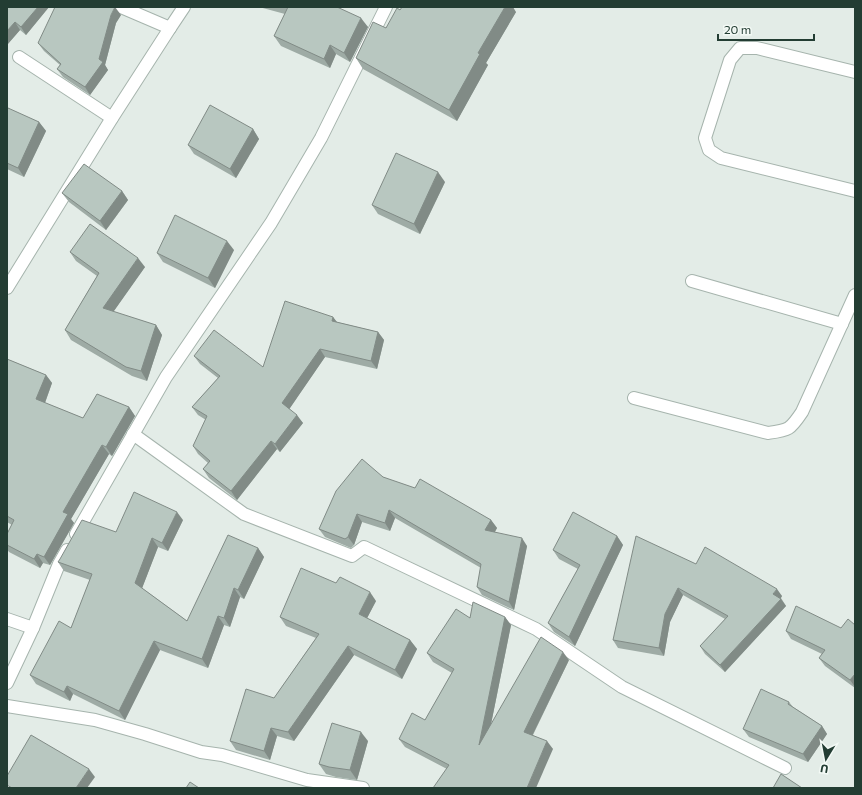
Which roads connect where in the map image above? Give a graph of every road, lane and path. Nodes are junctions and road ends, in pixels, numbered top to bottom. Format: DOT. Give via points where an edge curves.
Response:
graph roads {
  1 [pos="121,7"];
  2 [pos="184,7"];
  3 [pos="386,7"];
  4 [pos="170,28"];
  5 [pos="18,57"];
  6 [pos="855,72"];
  7 [pos="112,118"];
  8 [pos="855,191"];
  9 [pos="692,282"];
  10 [pos="7,288"];
  11 [pos="855,296"];
  12 [pos="842,324"];
  13 [pos="634,398"];
  14 [pos="133,434"];
  15 [pos="7,619"];
  16 [pos="33,628"];
  17 [pos="7,683"];
  18 [pos="7,706"];
  19 [pos="785,768"];
  20 [pos="363,788"];
  1 -- 4 [label="street"];
  2 -- 4 [label="street"];
  3 -- 14 [label="street" via="321,138 271,223 166,377"];
  4 -- 7 [label="street"];
  5 -- 7 [label="street"];
  6 -- 8 [label="street" via="758,48 740,48 730,60 705,138 709,150 721,158"];
  7 -- 10 [label="street"];
  9 -- 12 [label="street"];
  11 -- 12 [label="street"];
  12 -- 13 [label="street" via="802,412 793,426 783,431 768,433"];
  14 -- 16 [label="street" via="59,564"];
  14 -- 19 [label="street" via="244,514 352,556 364,547 536,629 622,687"];
  15 -- 16 [label="street"];
  16 -- 17 [label="street"];
  18 -- 20 [label="street" via="95,720 307,780"];
}
